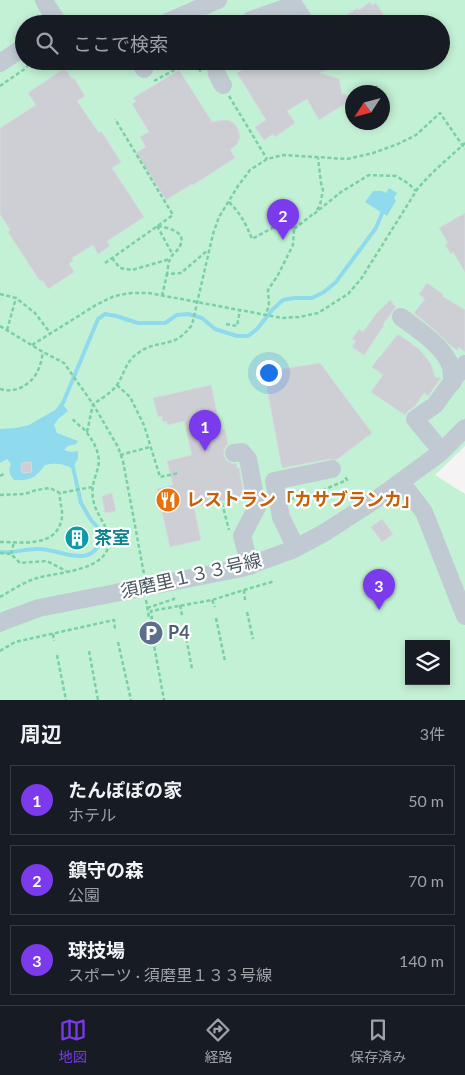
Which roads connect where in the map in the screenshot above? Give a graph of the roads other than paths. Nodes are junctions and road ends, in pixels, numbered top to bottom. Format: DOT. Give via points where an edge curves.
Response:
graph roads {
  1 [pos="44,0"];
  2 [pos="218,0"];
  3 [pos="293,2"];
  4 [pos="52,15"];
  5 [pos="184,15"];
  6 [pos="263,15"];
  7 [pos="301,15"];
  8 [pos="15,53"];
  9 [pos="0,63"];
  10 [pos="216,70"];
  11 [pos="223,86"];
  12 [pos="402,317"];
  13 [pos="465,364"];
  14 [pos="452,383"];
  15 [pos="465,428"];
  16 [pos="438,446"];
  17 [pos="234,453"];
  18 [pos="332,469"];
  19 [pos="401,482"];
  20 [pos="296,548"];
  21 [pos="250,566"];
  22 [pos="465,616"];
  23 [pos="0,623"];
  1 -- 4 [label="street"];
  2 -- 5 [label="street"];
  3 -- 6 [label="street"];
  3 -- 7 [label="street"];
  8 -- 9 [label="street"];
  10 -- 11 [label="street"];
  12 -- 14 [label="street" via="445,354 451,368"];
  13 -- 14 [label="street"];
  14 -- 16 [label="street" via="435,405 414,419"];
  15 -- 16 [label="street, 須磨里１３３号線"];
  16 -- 19 [label="street, 須磨里１３３号線"];
  17 -- 21 [label="street" via="242,452 248,459 257,507 242,536"];
  18 -- 20 [label="street" via="274,482 281,517"];
  19 -- 20 [label="street, 須磨里１３３号線"];
  19 -- 22 [label="street" via="424,512"];
  20 -- 21 [label="street, 須磨里１３３号線"];
  21 -- 23 [label="street, 須磨里１３３号線" via="39,608"];
}
